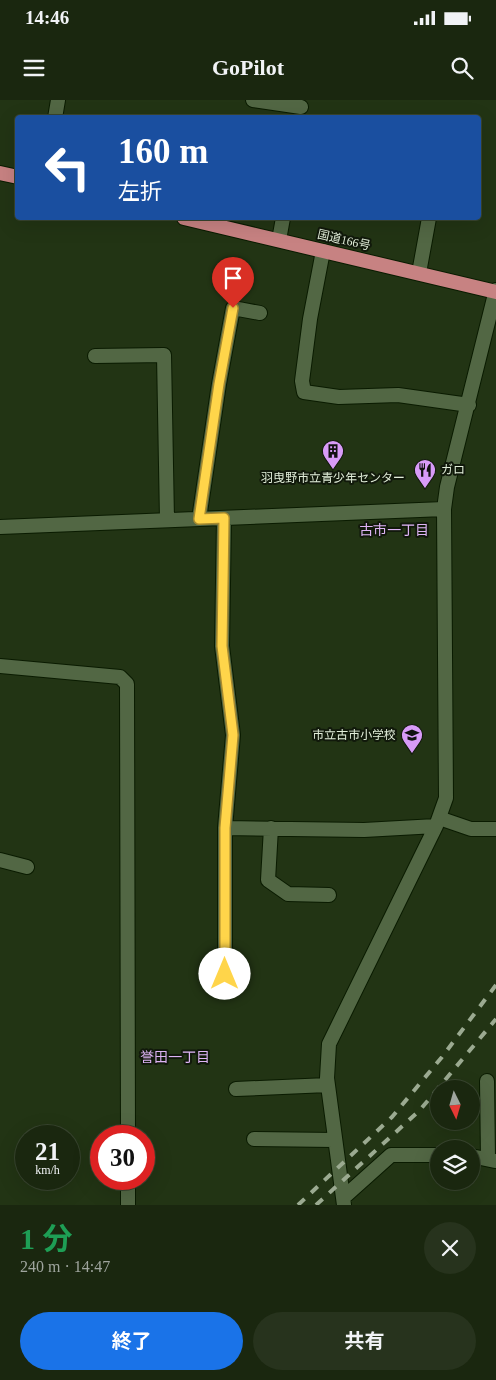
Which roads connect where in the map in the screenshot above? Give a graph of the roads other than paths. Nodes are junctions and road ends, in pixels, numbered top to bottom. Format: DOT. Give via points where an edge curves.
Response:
graph roads {
  1 [pos="58,100"];
  2 [pos="253,100"];
  3 [pos="300,108"];
  4 [pos="56,115"];
  5 [pos="0,173"];
  6 [pos="15,176"];
  7 [pos="193,220"];
  8 [pos="283,220"];
  9 [pos="429,220"];
  10 [pos="279,240"];
  11 [pos="323,251"];
  12 [pos="419,273"];
  13 [pos="496,291"];
  14 [pos="260,313"];
  15 [pos="96,356"];
  16 [pos="468,405"];
  17 [pos="444,509"];
  18 [pos="224,518"];
  19 [pos="199,519"];
  20 [pos="167,520"];
  21 [pos="0,527"];
  22 [pos="0,666"];
  23 [pos="438,822"];
  24 [pos="225,828"];
  25 [pos="271,828"];
  26 [pos="496,829"];
  27 [pos="0,860"];
  28 [pos="27,867"];
  29 [pos="329,896"];
  30 [pos="225,974"];
  31 [pos="487,1081"];
  32 [pos="328,1085"];
  33 [pos="236,1089"];
  34 [pos="128,1125"];
  35 [pos="254,1139"];
  36 [pos="334,1140"];
  37 [pos="430,1156"];
  38 [pos="492,1160"];
  39 [pos="128,1190"];
  40 [pos="344,1202"];
  41 [pos="128,1205"];
  1 -- 4 [label="street"];
  2 -- 3 [label="street"];
  5 -- 6 [label="highway"];
  7 -- 10 [label="highway, 国道166号"];
  8 -- 10 [label="street"];
  9 -- 12 [label="street"];
  10 -- 11 [label="highway, 国道166号"];
  11 -- 12 [label="highway, 国道166号"];
  11 -- 16 [label="street" via="310,319 302,381 304,392 339,397 398,395"];
  12 -- 13 [label="highway, 国道166号"];
  13 -- 16 [label="street"];
  14 -- 19 [label="street" via="233,308"];
  15 -- 20 [label="street" via="164,355"];
  16 -- 17 [label="street"];
  17 -- 18 [label="street"];
  17 -- 23 [label="street" via="446,798"];
  18 -- 19 [label="street"];
  18 -- 24 [label="street" via="222,646 233,735"];
  19 -- 20 [label="street"];
  20 -- 21 [label="street"];
  22 -- 34 [label="street" via="120,677 128,684"];
  23 -- 25 [label="street" via="364,830"];
  23 -- 26 [label="street" via="471,829"];
  23 -- 32 [label="street" via="329,1044"];
  24 -- 25 [label="street"];
  24 -- 30 [label="street"];
  25 -- 29 [label="street" via="268,880 288,894"];
  27 -- 28 [label="street"];
  31 -- 38 [label="street"];
  32 -- 33 [label="street"];
  32 -- 36 [label="street"];
  35 -- 36 [label="street"];
  36 -- 40 [label="street"];
  37 -- 40 [label="street" via="391,1155"];
  39 -- 41 [label="street"];
}
